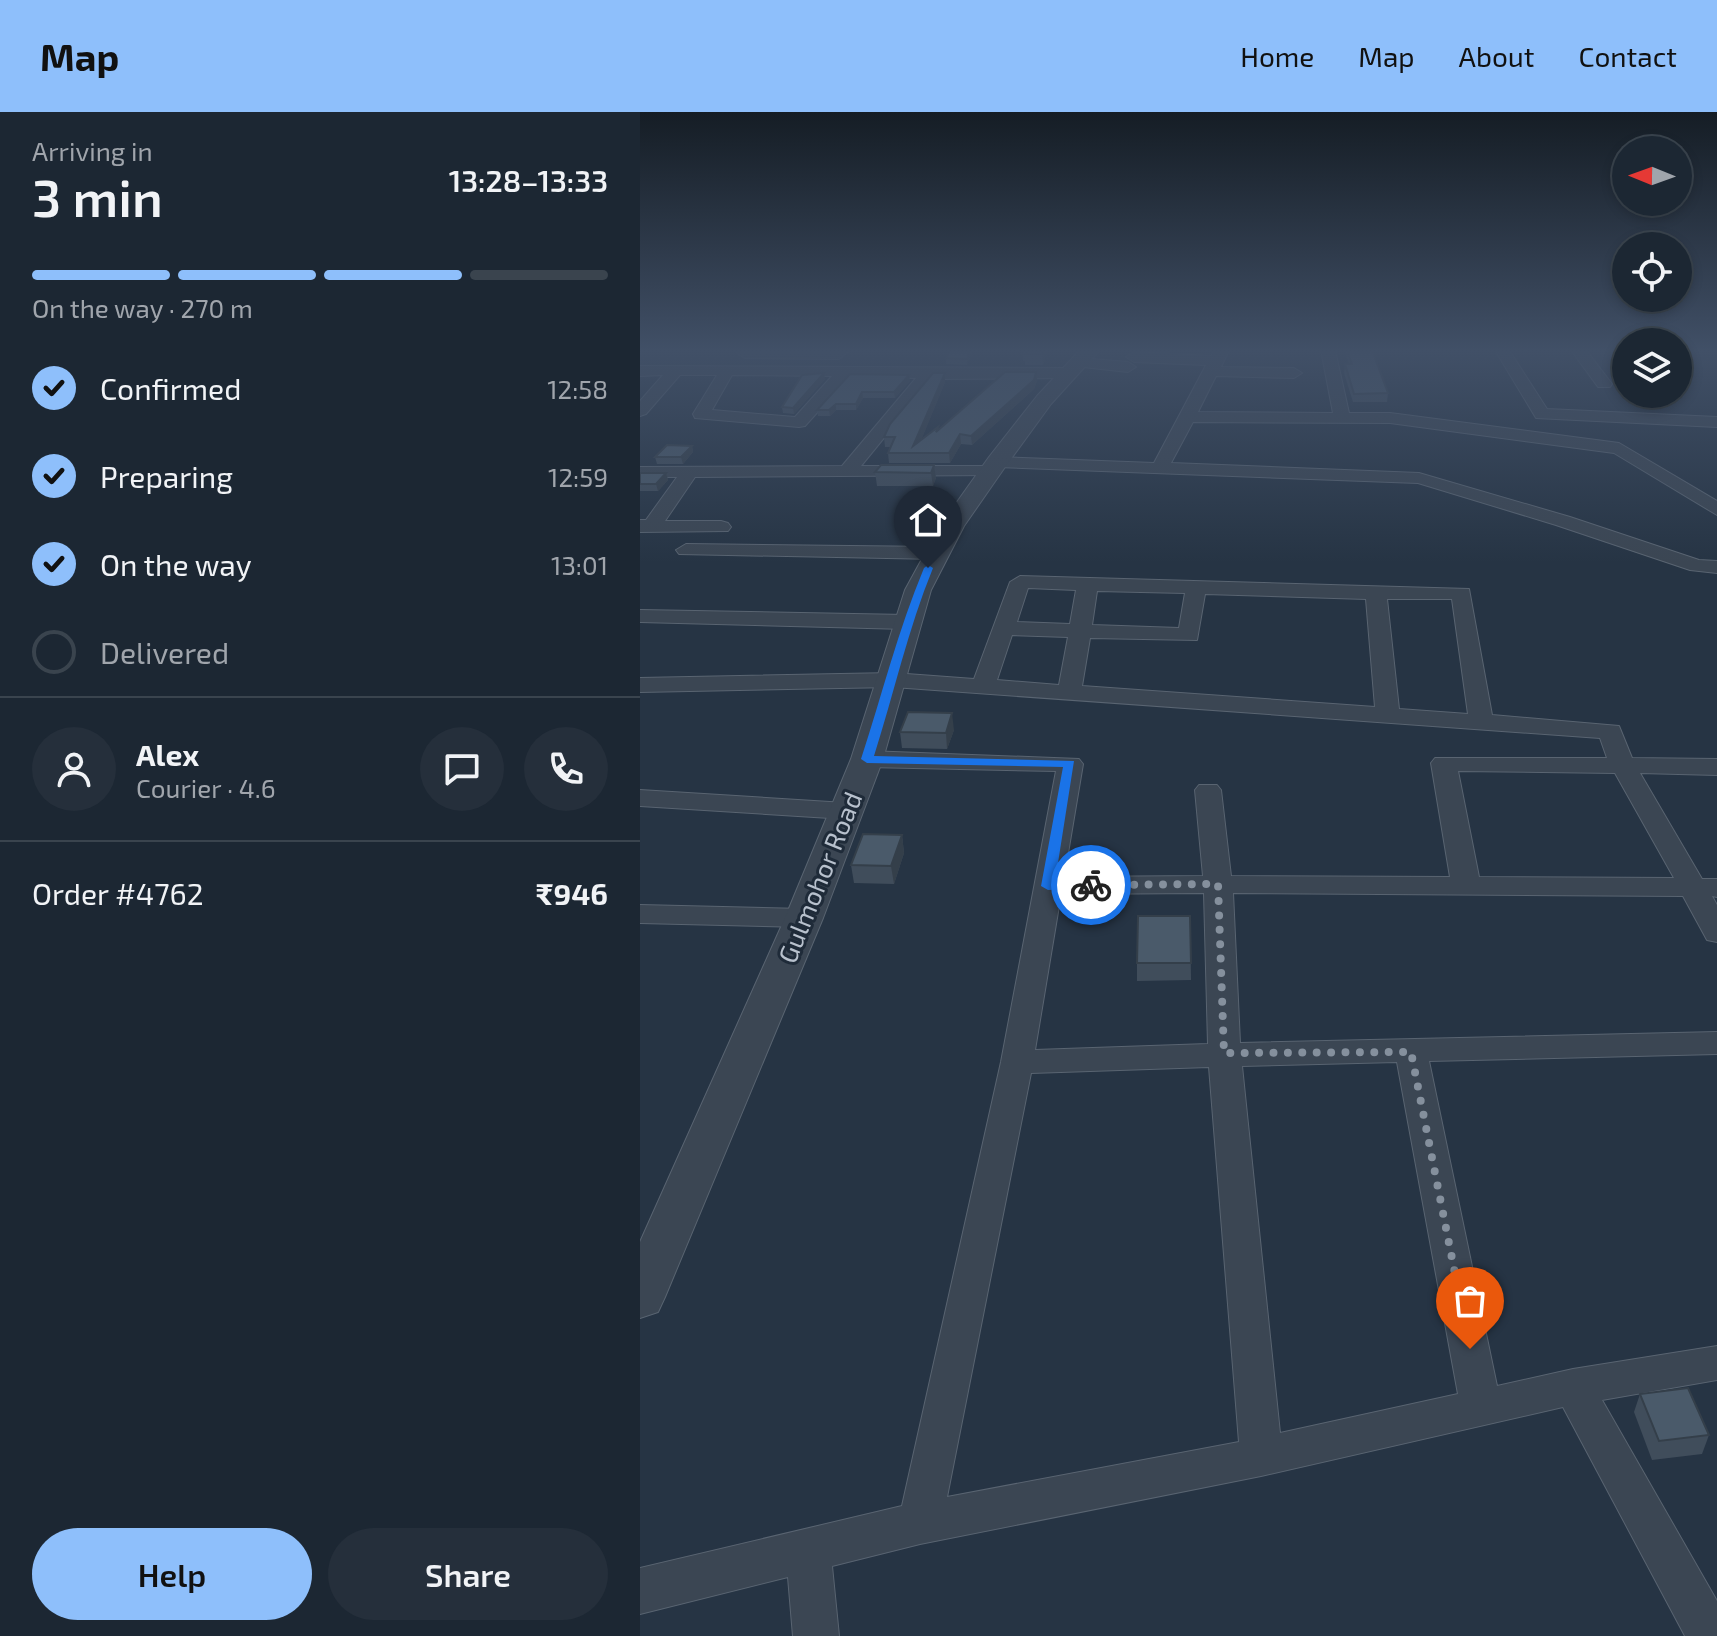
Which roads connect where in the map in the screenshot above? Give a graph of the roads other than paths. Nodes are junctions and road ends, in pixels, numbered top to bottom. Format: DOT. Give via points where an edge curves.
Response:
graph roads {
  1 [pos="888,421"];
  2 [pos="1028,421"];
  3 [pos="1186,421"];
  4 [pos="1414,421"];
  5 [pos="993,467"];
  6 [pos="1160,468"];
  7 [pos="847,471"];
  8 [pos="640,472"];
  9 [pos="690,472"];
  10 [pos="1717,509"];
  11 [pos="646,526"];
  12 [pos="721,527"];
  13 [pos="686,550"];
  14 [pos="937,553"];
  15 [pos="1717,567"];
  16 [pos="1088,584"];
  17 [pos="1196,587"];
  18 [pos="1376,593"];
  19 [pos="640,616"];
  20 [pos="906,622"];
  21 [pos="1004,628"];
  22 [pos="1080,631"];
  23 [pos="893,680"];
  24 [pos="640,685"];
  25 [pos="983,686"];
  26 [pos="1069,692"];
  27 [pos="1388,715"];
  28 [pos="1481,722"];
  29 [pos="867,759"];
  30 [pos="1622,764"];
  31 [pos="1717,767"];
  32 [pos="1208,790"];
  33 [pos="640,798"];
  34 [pos="846,811"];
  35 [pos="1218,884"];
  36 [pos="1466,885"];
  37 [pos="1048,886"];
  38 [pos="1705,887"];
  39 [pos="640,914"];
  40 [pos="804,918"];
  41 [pos="1717,933"];
  42 [pos="1717,1043"];
  43 [pos="1411,1052"];
  44 [pos="1224,1053"];
  45 [pos="1017,1062"];
  46 [pos="640,1297"];
  47 [pos="1717,1363"];
  48 [pos="1573,1387"];
  49 [pos="1481,1408"];
  50 [pos="1261,1457"];
  51 [pos="920,1523"];
  52 [pos="808,1550"];
  53 [pos="640,1591"];
  54 [pos="816,1636"];
  55 [pos="1711,1636"];
  1 -- 7 [label="street"];
  2 -- 5 [label="street, Gulmohor Road"];
  3 -- 6 [label="street"];
  4 -- 10 [label="street" via="1619,448"];
  5 -- 6 [label="street"];
  5 -- 7 [label="street"];
  5 -- 14 [label="street, Gulmohor Road"];
  6 -- 15 [label="street" via="1419,478 1697,566"];
  7 -- 9 [label="street"];
  8 -- 9 [label="street"];
  9 -- 11 [label="street"];
  11 -- 12 [label="street"];
  13 -- 14 [label="street"];
  14 -- 20 [label="street, Gulmohor Road"];
  16 -- 17 [label="street"];
  16 -- 21 [label="street" via="1020,582"];
  16 -- 22 [label="street"];
  17 -- 18 [label="street"];
  17 -- 22 [label="street" via="1189,635"];
  18 -- 27 [label="street"];
  18 -- 28 [label="street" via="1462,593"];
  19 -- 20 [label="street"];
  20 -- 23 [label="street, Gulmohor Road"];
  21 -- 22 [label="street"];
  21 -- 25 [label="street"];
  22 -- 26 [label="street"];
  23 -- 24 [label="street"];
  23 -- 25 [label="street"];
  23 -- 29 [label="street, Gulmohor Road"];
  25 -- 26 [label="street"];
  26 -- 27 [label="street"];
  27 -- 28 [label="street"];
  28 -- 30 [label="street" via="1610,731"];
  29 -- 34 [label="street, Gulmohor Road"];
  29 -- 37 [label="street" via="1070,764"];
  30 -- 31 [label="street"];
  30 -- 36 [label="street" via="1444,763"];
  30 -- 38 [label="street"];
  32 -- 35 [label="street"];
  33 -- 34 [label="street"];
  34 -- 40 [label="street, Gulmohor Road"];
  35 -- 36 [label="street"];
  35 -- 37 [label="street"];
  35 -- 44 [label="street"];
  36 -- 38 [label="street"];
  37 -- 45 [label="street"];
  38 -- 41 [label="street"];
  39 -- 40 [label="street"];
  40 -- 46 [label="street, Gulmohor Road"];
  42 -- 43 [label="street"];
  43 -- 44 [label="street"];
  43 -- 49 [label="street"];
  44 -- 45 [label="street"];
  44 -- 50 [label="street"];
  45 -- 51 [label="street"];
  47 -- 48 [label="street"];
  48 -- 49 [label="street"];
  48 -- 55 [label="street"];
  49 -- 50 [label="street"];
  50 -- 51 [label="street"];
  51 -- 52 [label="street"];
  52 -- 53 [label="street"];
  52 -- 54 [label="street"];
}
